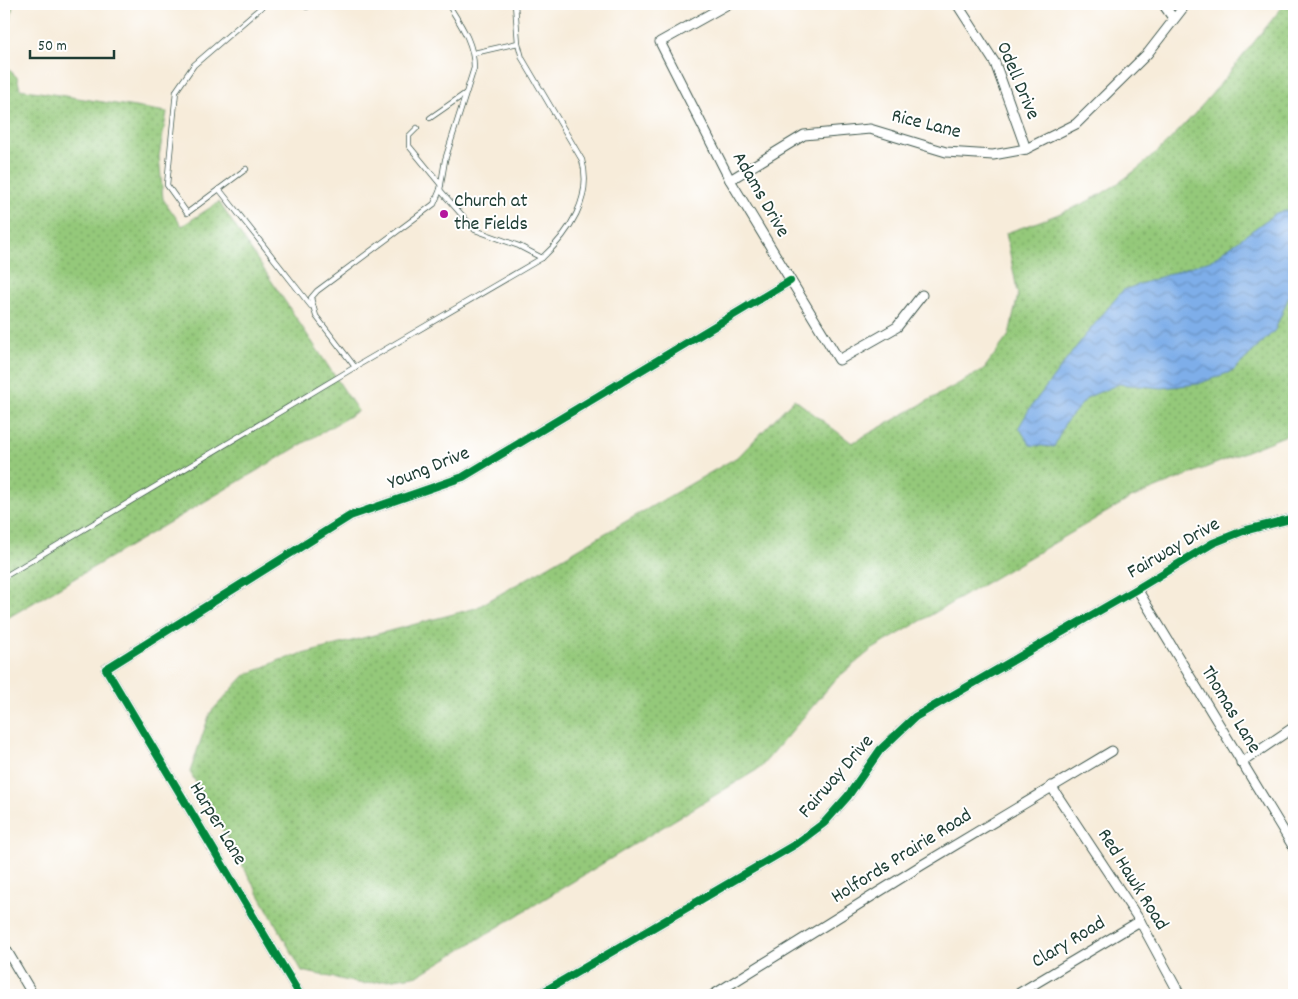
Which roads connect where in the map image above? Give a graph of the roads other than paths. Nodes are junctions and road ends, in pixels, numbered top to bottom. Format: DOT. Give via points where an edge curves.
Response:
graph roads {
  1 [pos="265,4"];
  2 [pos="300,4"];
  3 [pos="312,4"];
  4 [pos="448,4"];
  5 [pos="515,4"];
  6 [pos="728,4"];
  7 [pos="957,4"];
  8 [pos="1163,4"];
  9 [pos="1186,4"];
  10 [pos="1173,18"];
  11 [pos="518,43"];
  12 [pos="474,53"];
  13 [pos="467,92"];
  14 [pos="430,118"];
  15 [pos="417,128"];
  16 [pos="1026,149"];
  17 [pos="246,169"];
  18 [pos="730,180"];
  19 [pos="440,188"];
  20 [pos="219,189"];
  21 [pos="542,258"];
  22 [pos="790,281"];
  23 [pos="922,294"];
  24 [pos="312,307"];
  25 [pos="355,366"];
  26 [pos="1294,518"];
  27 [pos="4,577"];
  28 [pos="1137,589"];
  29 [pos="106,669"];
  30 [pos="1294,727"];
  31 [pos="1112,751"];
  32 [pos="1241,763"];
  33 [pos="1051,786"];
  34 [pos="1294,848"];
  35 [pos="1140,921"];
  36 [pos="4,946"];
  37 [pos="33,995"];
  38 [pos="300,995"];
  39 [pos="538,995"];
  40 [pos="713,995"];
  41 [pos="1016,995"];
  42 [pos="1180,995"];
  1 -- 20 [label="lane" via="194,64 176,91 167,185 187,213"];
  2 -- 3 [label="lane" via="307,7"];
  4 -- 12 [label="lane"];
  5 -- 11 [label="lane"];
  6 -- 18 [label="street, Adams Drive" via="660,42"];
  7 -- 16 [label="street, Odell Drive" via="995,63"];
  8 -- 10 [label="street"];
  9 -- 10 [label="street, Rice Lane"];
  10 -- 16 [label="street, Rice Lane" via="1148,54 1076,124"];
  11 -- 12 [label="lane"];
  11 -- 21 [label="lane" via="529,72 582,160 586,174 585,188 573,224"];
  12 -- 13 [label="lane" via="474,68"];
  13 -- 14 [label="lane"];
  13 -- 19 [label="lane"];
  15 -- 19 [label="lane" via="410,136 409,146"];
  16 -- 18 [label="street, Rice Lane" via="993,155 946,152 870,129 804,135"];
  17 -- 20 [label="lane"];
  18 -- 22 [label="street, Adams Drive"];
  19 -- 21 [label="lane" via="475,230"];
  19 -- 24 [label="lane" via="434,204 317,291 311,298"];
  20 -- 24 [label="lane"];
  21 -- 25 [label="lane"];
  22 -- 23 [label="street, Adams Drive" via="839,360 897,327"];
  22 -- 29 [label="street, Young Drive" via="463,477 350,516"];
  24 -- 25 [label="lane"];
  25 -- 27 [label="lane"];
  26 -- 28 [label="street, Fairway Drive" via="1243,531 1213,543"];
  28 -- 32 [label="street, Thomas Lane"];
  28 -- 39 [label="street, Fairway Drive" via="915,717 880,750 848,796 824,823 796,844"];
  29 -- 38 [label="street, Harper Lane"];
  30 -- 32 [label="street"];
  31 -- 33 [label="street, Holfords Prairie Road"];
  32 -- 34 [label="street, Thomas Lane"];
  33 -- 35 [label="street, Red Hawk Road"];
  33 -- 40 [label="street, Holfords Prairie Road"];
  35 -- 41 [label="street, Clary Road"];
  35 -- 42 [label="street, Red Hawk Road"];
  36 -- 37 [label="street"];
}
